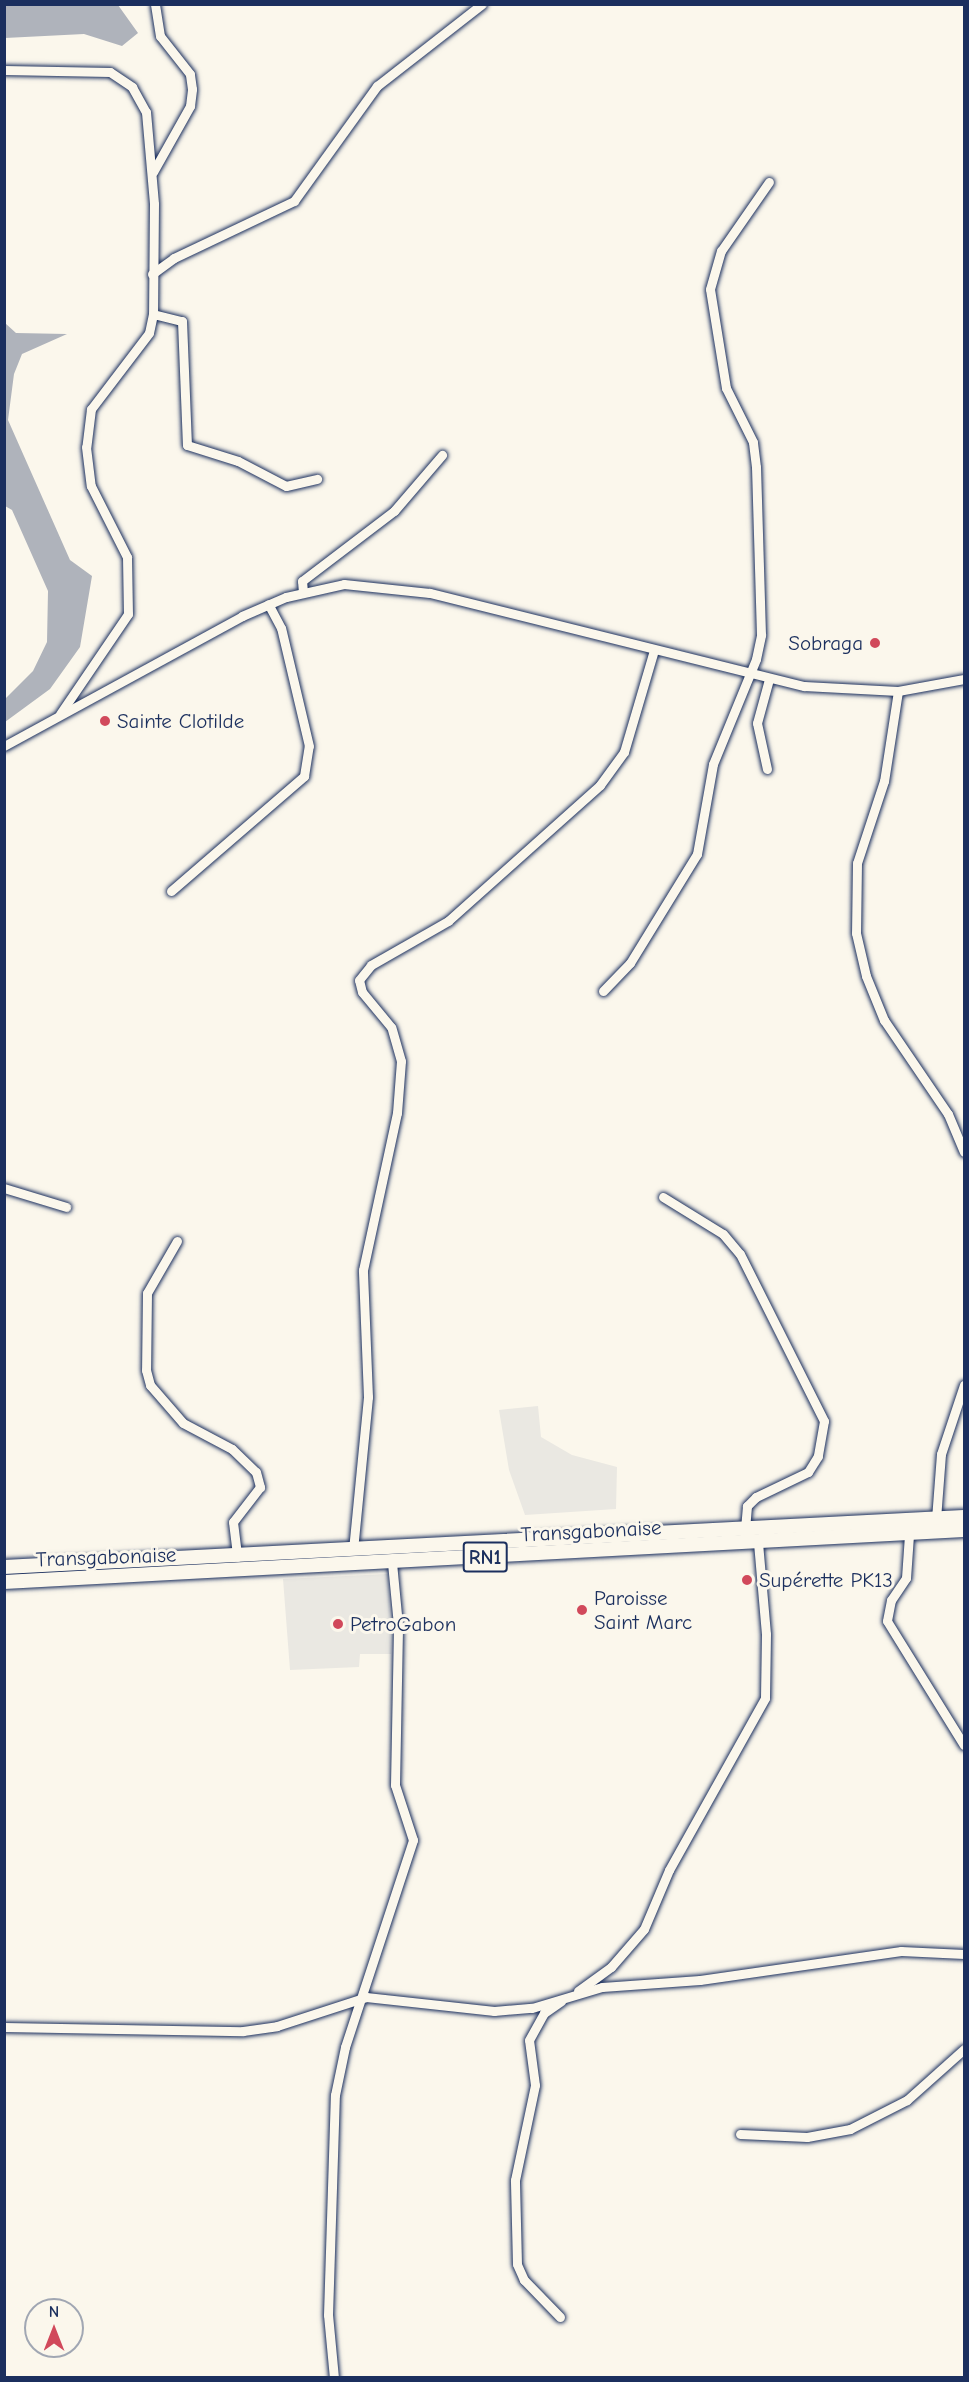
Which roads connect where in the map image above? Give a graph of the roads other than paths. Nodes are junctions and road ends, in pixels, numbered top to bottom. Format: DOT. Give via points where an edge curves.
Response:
graph roads {
  1 [pos="155,4"];
  2 [pos="482,4"];
  3 [pos="4,70"];
  4 [pos="152,175"];
  5 [pos="769,182"];
  6 [pos="152,274"];
  7 [pos="153,314"];
  8 [pos="442,455"];
  9 [pos="317,479"];
  10 [pos="303,592"];
  11 [pos="268,604"];
  12 [pos="654,650"];
  13 [pos="750,675"];
  14 [pos="770,679"];
  15 [pos="964,679"];
  16 [pos="898,691"];
  17 [pos="59,716"];
  18 [pos="4,746"];
  19 [pos="767,769"];
  20 [pos="171,891"];
  21 [pos="603,991"];
  22 [pos="964,1152"];
  23 [pos="4,1188"];
  24 [pos="663,1197"];
  25 [pos="66,1207"];
  26 [pos="177,1241"];
  27 [pos="964,1385"];
  28 [pos="964,1517"];
  29 [pos="936,1519"];
  30 [pos="745,1530"];
  31 [pos="964,1530"];
  32 [pos="909,1534"];
  33 [pos="758,1543"];
  34 [pos="353,1550"];
  35 [pos="237,1557"];
  36 [pos="392,1563"];
  37 [pos="4,1567"];
  38 [pos="4,1582"];
  39 [pos="964,1745"];
  40 [pos="964,1954"];
  41 [pos="571,1995"];
  42 [pos="366,1996"];
  43 [pos="4,2027"];
  44 [pos="964,2049"];
  45 [pos="740,2134"];
  46 [pos="560,2317"];
  47 [pos="334,2378"];
  1 -- 4 [label="street" via="160,36 190,74 192,89 190,105"];
  2 -- 6 [label="street" via="377,86 294,201 174,258"];
  3 -- 4 [label="street" via="95,67 124,81 146,112"];
  4 -- 6 [label="street"];
  5 -- 13 [label="street" via="722,250 710,289 726,388 753,442 756,467 761,635"];
  6 -- 7 [label="street"];
  7 -- 9 [label="street" via="182,321 187,444 238,461 286,486"];
  7 -- 17 [label="street" via="149,333 91,409 86,447 91,486 127,557 128,614"];
  8 -- 10 [label="street" via="394,511 302,581"];
  10 -- 11 [label="street"];
  10 -- 12 [label="street" via="344,584 403,588"];
  11 -- 17 [label="street"];
  11 -- 20 [label="street" via="281,628 309,746 304,776"];
  12 -- 13 [label="street"];
  12 -- 34 [label="street" via="624,752 600,785 448,921 371,965 360,980 363,992 391,1027 401,1060 397,1113 363,1270 369,1397"];
  13 -- 14 [label="street"];
  13 -- 21 [label="street" via="713,764 697,854 630,963"];
  14 -- 16 [label="street" via="832,689"];
  14 -- 19 [label="street" via="757,723"];
  15 -- 16 [label="street"];
  16 -- 22 [label="street" via="884,781 857,863 856,933 866,976 884,1020 948,1114"];
  17 -- 18 [label="street"];
  23 -- 25 [label="street"];
  24 -- 30 [label="street" via="723,1234 740,1254 824,1421 818,1456 808,1472 756,1497 747,1506"];
  26 -- 35 [label="street" via="147,1293 146,1370 150,1385 183,1423 231,1449 256,1472 260,1487 233,1522"];
  27 -- 29 [label="street" via="941,1454"];
  28 -- 29 [label="highway, Transgabonaise / RN1"];
  29 -- 30 [label="highway, Transgabonaise / RN1"];
  30 -- 34 [label="highway, Transgabonaise / RN1"];
  31 -- 32 [label="highway, Transgabonaise / RN1"];
  32 -- 33 [label="highway, Transgabonaise / RN1"];
  32 -- 39 [label="street" via="906,1578 891,1600 887,1621"];
  33 -- 36 [label="highway, Transgabonaise / RN1"];
  33 -- 41 [label="street" via="766,1634 765,1698 669,1870 644,1929 611,1967"];
  34 -- 35 [label="highway, Transgabonaise / RN1"];
  35 -- 37 [label="highway, Transgabonaise / RN1"];
  36 -- 38 [label="highway, Transgabonaise / RN1"];
  36 -- 42 [label="street" via="398,1625 395,1785 413,1840"];
  40 -- 41 [label="street" via="901,1951"];
  41 -- 42 [label="street" via="532,2008 494,2011"];
  41 -- 46 [label="street" via="544,2013 529,2040 535,2085 515,2180 517,2264 524,2280"];
  42 -- 43 [label="street" via="277,2026 243,2031"];
  42 -- 47 [label="street" via="345,2047 332,2135 328,2315"];
  44 -- 45 [label="street" via="907,2100 850,2129 807,2137"];
}
